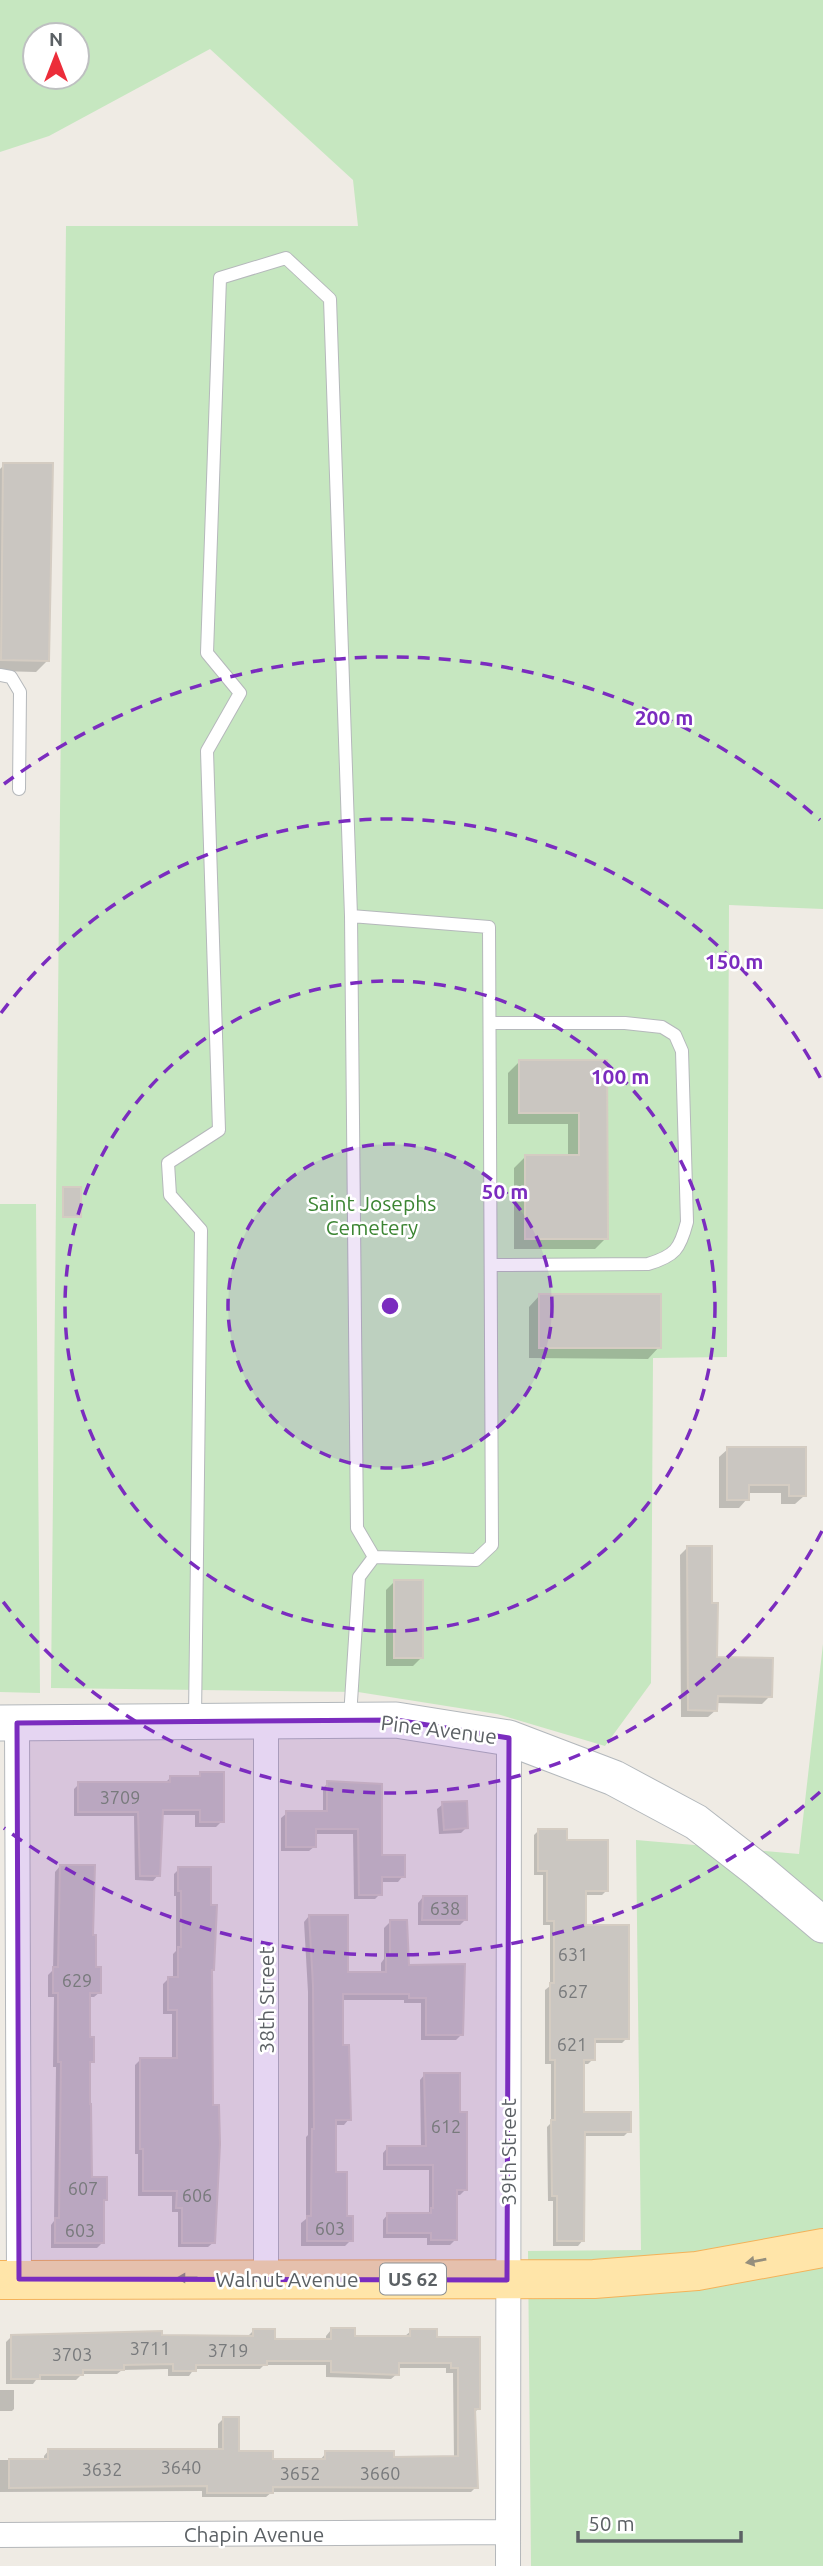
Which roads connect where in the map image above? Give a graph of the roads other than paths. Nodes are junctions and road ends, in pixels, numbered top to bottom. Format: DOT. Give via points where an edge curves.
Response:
graph roads {
  1 [pos="0,675"];
  2 [pos="19,789"];
  3 [pos="351,916"];
  4 [pos="490,1023"];
  5 [pos="491,1265"];
  6 [pos="374,1556"];
  7 [pos="350,1721"];
  8 [pos="8,1723"];
  9 [pos="195,1723"];
  10 [pos="266,1723"];
  11 [pos="509,1738"];
  12 [pos="823,1925"];
  13 [pos="823,2248"];
  14 [pos="266,2278"];
  15 [pos="9,2279"];
  16 [pos="508,2280"];
  17 [pos="508,2532"];
  18 [pos="0,2535"];
  19 [pos="508,2566"];
  1 -- 2 [label="lane" via="11,677 20,692"];
  3 -- 4 [label="lane" via="489,927"];
  3 -- 6 [label="lane" via="356,1528"];
  3 -- 9 [label="lane" via="330,299 286,258 220,278 207,653 240,693 207,751 219,1130 168,1163 170,1195 201,1230"];
  4 -- 5 [label="lane"];
  4 -- 5 [label="lane" via="625,1023 662,1027 675,1035 682,1051 687,1223 682,1243 668,1258 648,1264"];
  5 -- 6 [label="lane" via="492,1545 476,1560"];
  6 -- 7 [label="lane" via="359,1577"];
  7 -- 10 [label="main road, Pine Avenue"];
  7 -- 11 [label="main road, Pine Avenue" via="396,1720"];
  8 -- 9 [label="main road, Pine Avenue"];
  8 -- 15 [label="street"];
  9 -- 10 [label="main road, Pine Avenue"];
  10 -- 14 [label="street, 38th Street"];
  11 -- 12 [label="main road, Pine Avenue" via="614,1778 696,1822"];
  11 -- 16 [label="street, 39th Street"];
  13 -- 16 [label="main road, Walnut Avenue / US 62, one-way" via="697,2271"];
  14 -- 15 [label="main road, Walnut Avenue / US 62, one-way"];
  14 -- 16 [label="main road, Walnut Avenue / US 62"];
  16 -- 17 [label="street, 39th Street"];
  17 -- 18 [label="street, Chapin Avenue"];
  17 -- 19 [label="street, 39th Street"];
}
